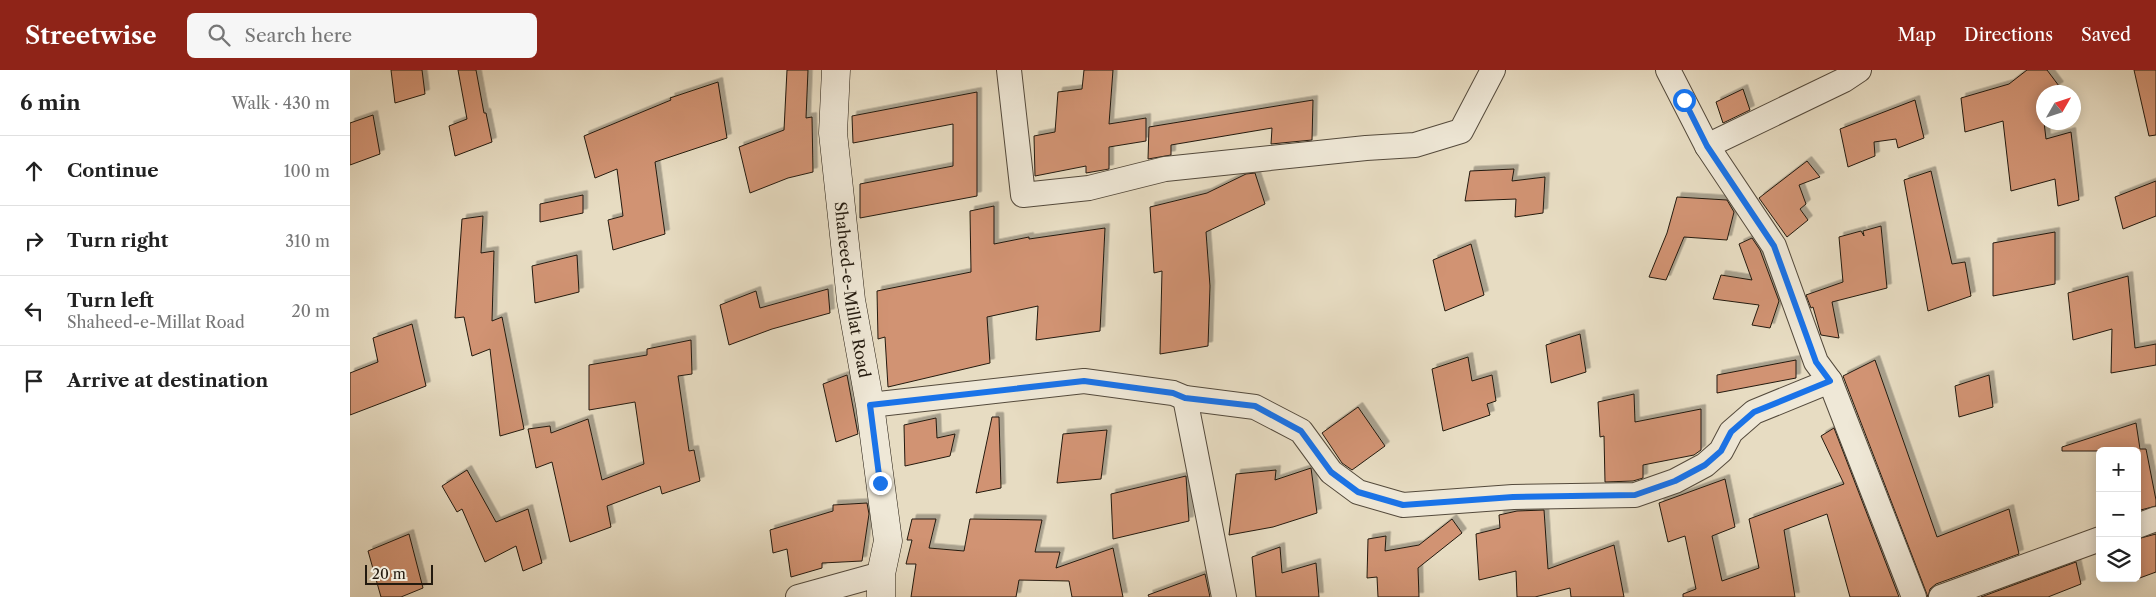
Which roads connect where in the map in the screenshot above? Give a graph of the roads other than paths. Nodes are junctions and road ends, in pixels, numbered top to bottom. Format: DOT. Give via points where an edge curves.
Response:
graph roads {
  1 [pos="836,70"];
  2 [pos="1009,70"];
  3 [pos="1493,70"];
  4 [pos="1668,70"];
  5 [pos="1859,70"];
  6 [pos="1707,146"];
  7 [pos="1830,381"];
  8 [pos="1185,398"];
  9 [pos="870,405"];
  10 [pos="2156,519"];
  11 [pos="2141,525"];
  12 [pos="2096,540"];
  13 [pos="881,586"];
  14 [pos="798,597"];
  15 [pos="1224,597"];
  16 [pos="1914,597"];
  17 [pos="1941,597"];
  1 -- 9 [label="main road, Shaheed-e-Millat Road" via="833,133 851,300"];
  2 -- 3 [label="street" via="1023,195 1089,188 1165,168 1416,145 1461,131"];
  4 -- 6 [label="street"];
  5 -- 6 [label="street"];
  6 -- 7 [label="street" via="1774,246 1816,362"];
  7 -- 8 [label="street" via="1754,412 1731,432 1721,451 1705,465 1675,481 1635,495 1513,497 1403,505 1358,492 1331,472 1301,431 1255,406"];
  7 -- 16 [label="street"];
  8 -- 9 [label="street" via="1173,393 1084,381"];
  8 -- 15 [label="street"];
  9 -- 13 [label="main road, Shaheed-e-Millat Road" via="888,541"];
  10 -- 11 [label="street"];
  12 -- 17 [label="street"];
  13 -- 14 [label="street"];
}
